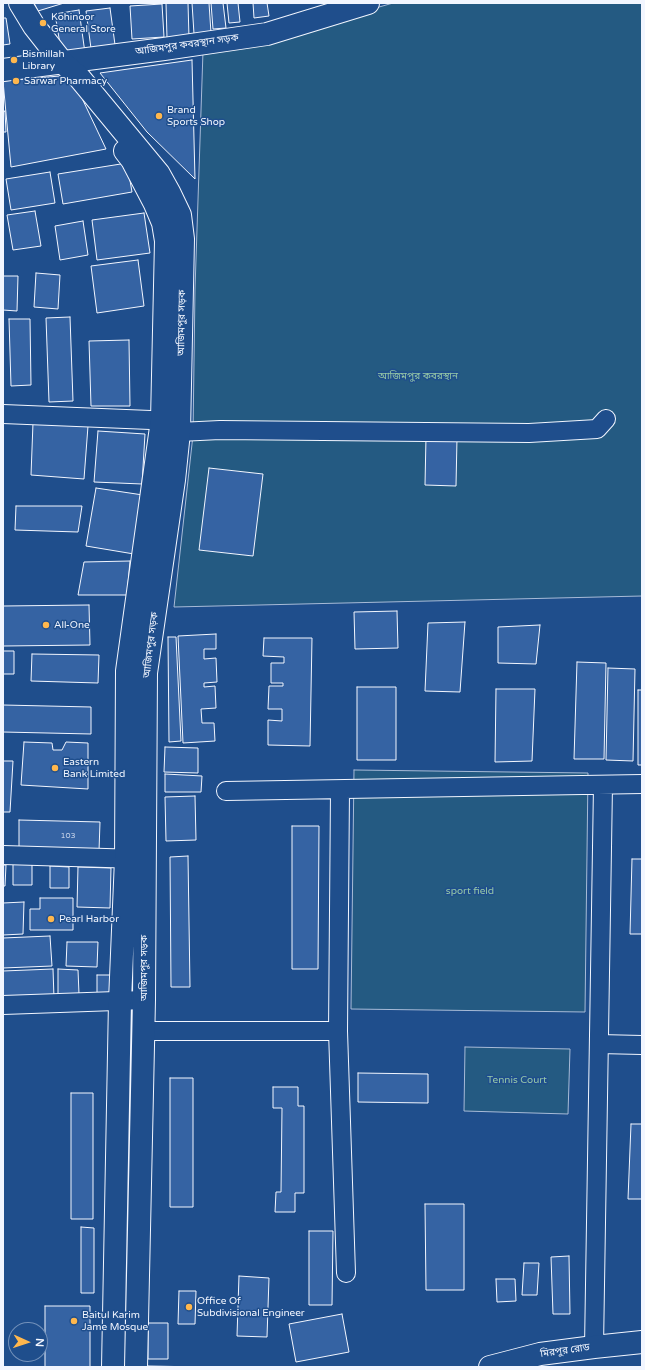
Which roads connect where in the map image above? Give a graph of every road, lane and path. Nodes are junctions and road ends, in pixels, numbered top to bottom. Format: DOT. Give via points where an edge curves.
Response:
graph roads {
  1 [pos="7,3"];
  2 [pos="20,3"];
  3 [pos="368,3"];
  4 [pos="57,64"];
  5 [pos="3,70"];
  6 [pos="3,414"];
  7 [pos="606,419"];
  8 [pos="174,424"];
  9 [pos="642,784"];
  10 [pos="603,785"];
  11 [pos="340,790"];
  12 [pos="226,791"];
  13 [pos="3,855"];
  14 [pos="135,859"];
  15 [pos="144,1000"];
  16 [pos="120,1001"];
  17 [pos="3,1005"];
  18 [pos="143,1030"];
  19 [pos="338,1031"];
  20 [pos="599,1044"];
  21 [pos="642,1045"];
  22 [pos="346,1272"];
  23 [pos="642,1342"];
  24 [pos="594,1347"];
  25 [pos="113,1367"];
  26 [pos="136,1367"];
  27 [pos="490,1367"];
  1 -- 4 [label="main road, আজিমপুর সড়ক" via="25,33"];
  2 -- 4 [label="main road, আজিমপুর সড়ক"];
  3 -- 4 [label="main road, আজিমপুর কবরস্থান সড়ক" via="267,34"];
  4 -- 5 [label="main road, আজিমপুর কবরস্থান সড়ক"];
  4 -- 8 [label="main road, আজিমপুর সড়ক" via="78,76 159,174 180,215 183,239"];
  6 -- 8 [label="street"];
  7 -- 8 [label="street" via="597,429 528,433 228,430"];
  8 -- 14 [label="main road, আজিমপুর সড়ক" via="174,480 146,673"];
  9 -- 10 [label="street"];
  10 -- 11 [label="street"];
  10 -- 20 [label="street"];
  11 -- 12 [label="street"];
  11 -- 19 [label="street"];
  13 -- 14 [label="street"];
  14 -- 15 [label="main road, আজিমপুর সড়ক"];
  14 -- 16 [label="main road, আজিমপুর সড়ক"];
  15 -- 16 [label="street"];
  15 -- 18 [label="main road, আজিমপুর সড়ক"];
  16 -- 17 [label="street"];
  16 -- 25 [label="main road, আজিমপুর সড়ক"];
  18 -- 19 [label="street"];
  18 -- 26 [label="main road, আজিমপুর সড়ক"];
  19 -- 22 [label="street"];
  20 -- 21 [label="street"];
  20 -- 24 [label="street"];
  23 -- 24 [label="main road, মিরপুর রোড"];
  24 -- 27 [label="main road, মিরপুর রোড" via="540,1354"];
}
